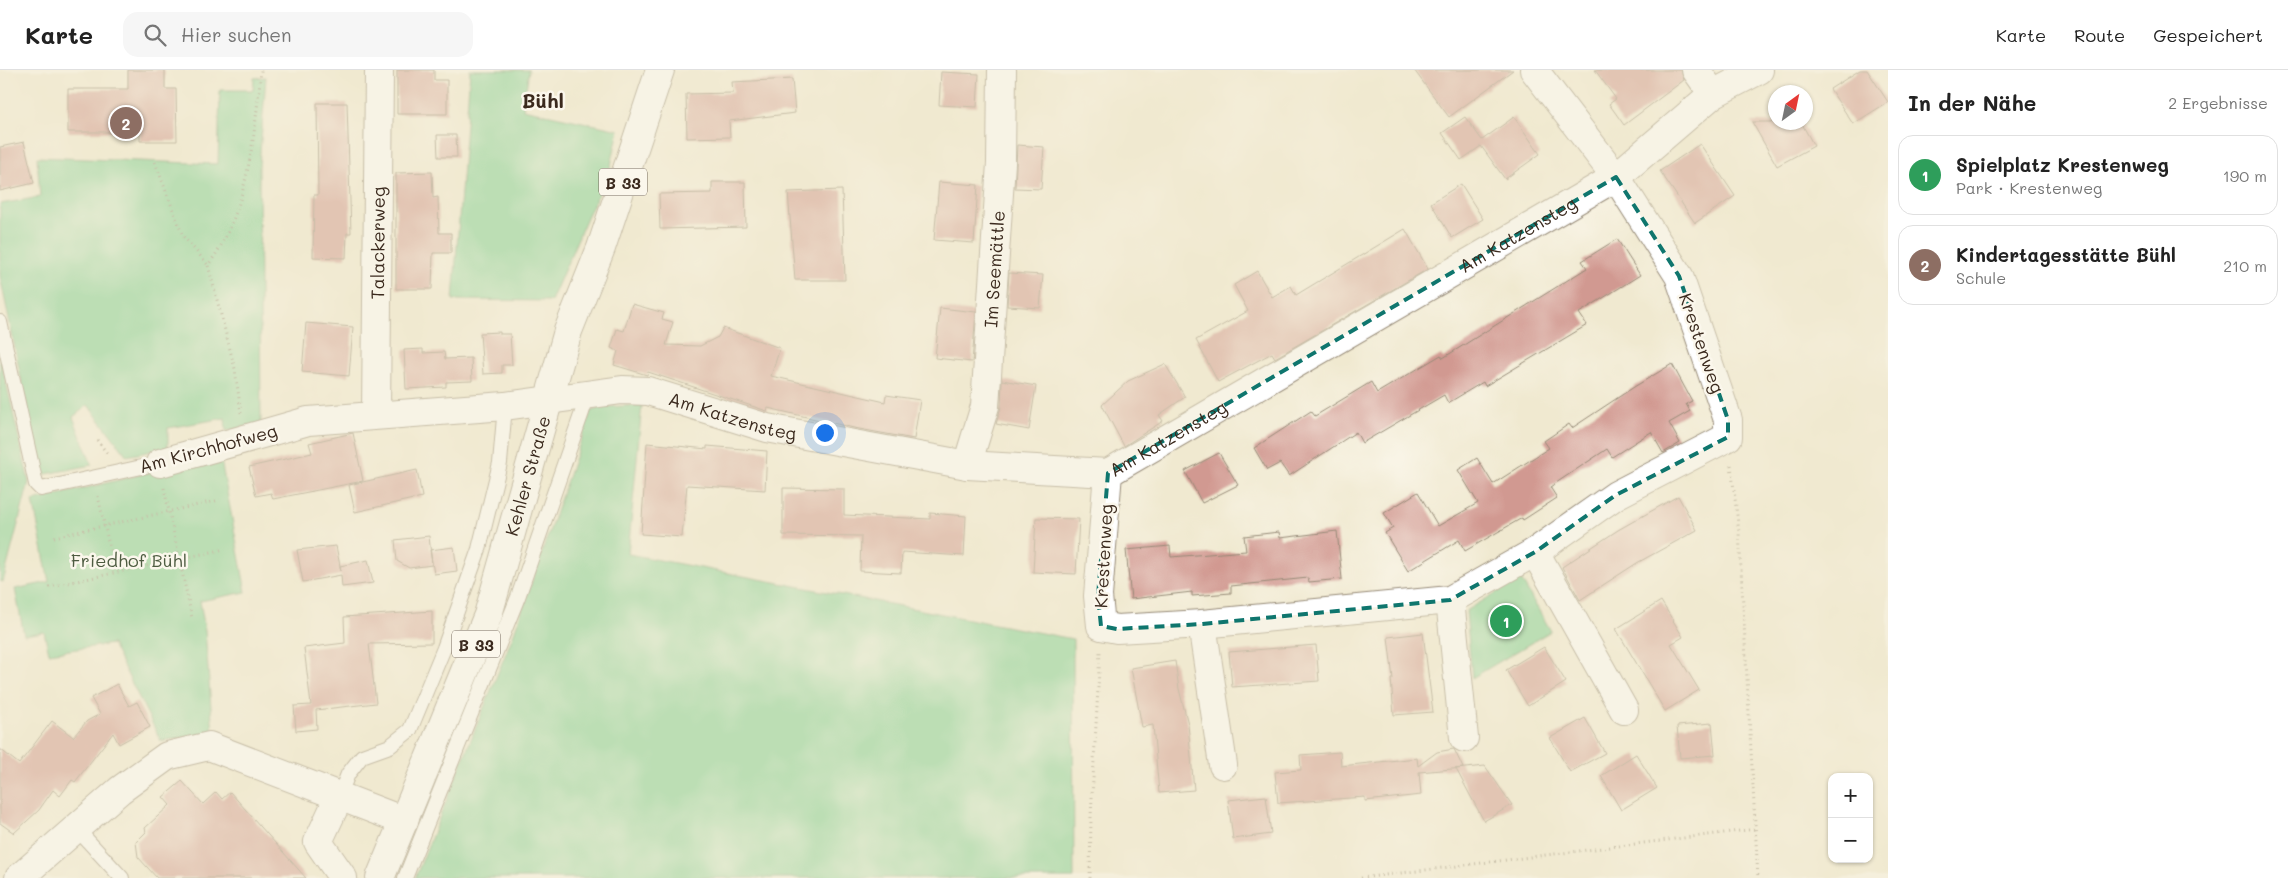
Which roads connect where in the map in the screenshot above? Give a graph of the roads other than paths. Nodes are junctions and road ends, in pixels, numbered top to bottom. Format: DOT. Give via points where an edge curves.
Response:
graph roads {
  1 [pos="379,70"];
  2 [pos="660,70"];
  3 [pos="1002,70"];
  4 [pos="1534,70"];
  5 [pos="1696,70"];
  6 [pos="1759,70"];
  7 [pos="1713,94"];
  8 [pos="1616,177"];
  9 [pos="0,322"];
  10 [pos="588,395"];
  11 [pos="548,402"];
  12 [pos="505,406"];
  13 [pos="376,415"];
  14 [pos="160,463"];
  15 [pos="967,465"];
  16 [pos="1108,473"];
  17 [pos="1535,552"];
  18 [pos="1450,600"];
  19 [pos="1202,624"];
  20 [pos="1624,710"];
  21 [pos="1464,738"];
  22 [pos="1223,765"];
  23 [pos="339,797"];
  24 [pos="404,821"];
  25 [pos="76,828"];
  26 [pos="19,878"];
  27 [pos="122,878"];
  28 [pos="343,878"];
  29 [pos="380,878"];
  30 [pos="405,878"];
  1 -- 13 [label="street, Talackerweg"];
  2 -- 11 [label="street, Kehler Straße / B 33" via="601,248 568,331"];
  3 -- 15 [label="street, Im Seemättle" via="1001,163 986,406"];
  4 -- 8 [label="street, Krestenweg"];
  5 -- 7 [label="street"];
  6 -- 7 [label="street, Am Katzensteg"];
  7 -- 8 [label="street, Am Katzensteg"];
  8 -- 16 [label="street, Am Katzensteg"];
  8 -- 17 [label="street, Krestenweg" via="1679,276 1728,420 1728,437 1616,495"];
  9 -- 14 [label="lane, Am Kirchhofweg" via="36,484 41,489"];
  10 -- 11 [label="street, Am Katzensteg"];
  10 -- 15 [label="street, Am Katzensteg" via="622,390 648,391 767,428"];
  10 -- 30 [label="lane" via="518,597"];
  11 -- 12 [label="street, Am Kirchhofweg"];
  11 -- 24 [label="street, Kehler Straße / B 33" via="488,615"];
  12 -- 13 [label="street, Am Kirchhofweg"];
  12 -- 23 [label="lane, Kehler Straße" via="500,463 479,549 444,648 410,730 390,746 362,756 348,774"];
  13 -- 14 [label="street, Am Kirchhofweg" via="308,421"];
  15 -- 16 [label="street, Am Katzensteg"];
  16 -- 19 [label="street, Krestenweg" via="1098,596 1101,626 1117,629"];
  17 -- 18 [label="street, Krestenweg"];
  17 -- 20 [label="street"];
  18 -- 19 [label="street, Krestenweg"];
  18 -- 21 [label="street"];
  19 -- 22 [label="street"];
  23 -- 24 [label="street"];
  23 -- 25 [label="street" via="209,746 167,756"];
  23 -- 28 [label="street, Kehler Straße" via="318,842"];
  24 -- 29 [label="street, Kehler Straße / B 33"];
  25 -- 26 [label="street"];
  25 -- 27 [label="lane"];
}
